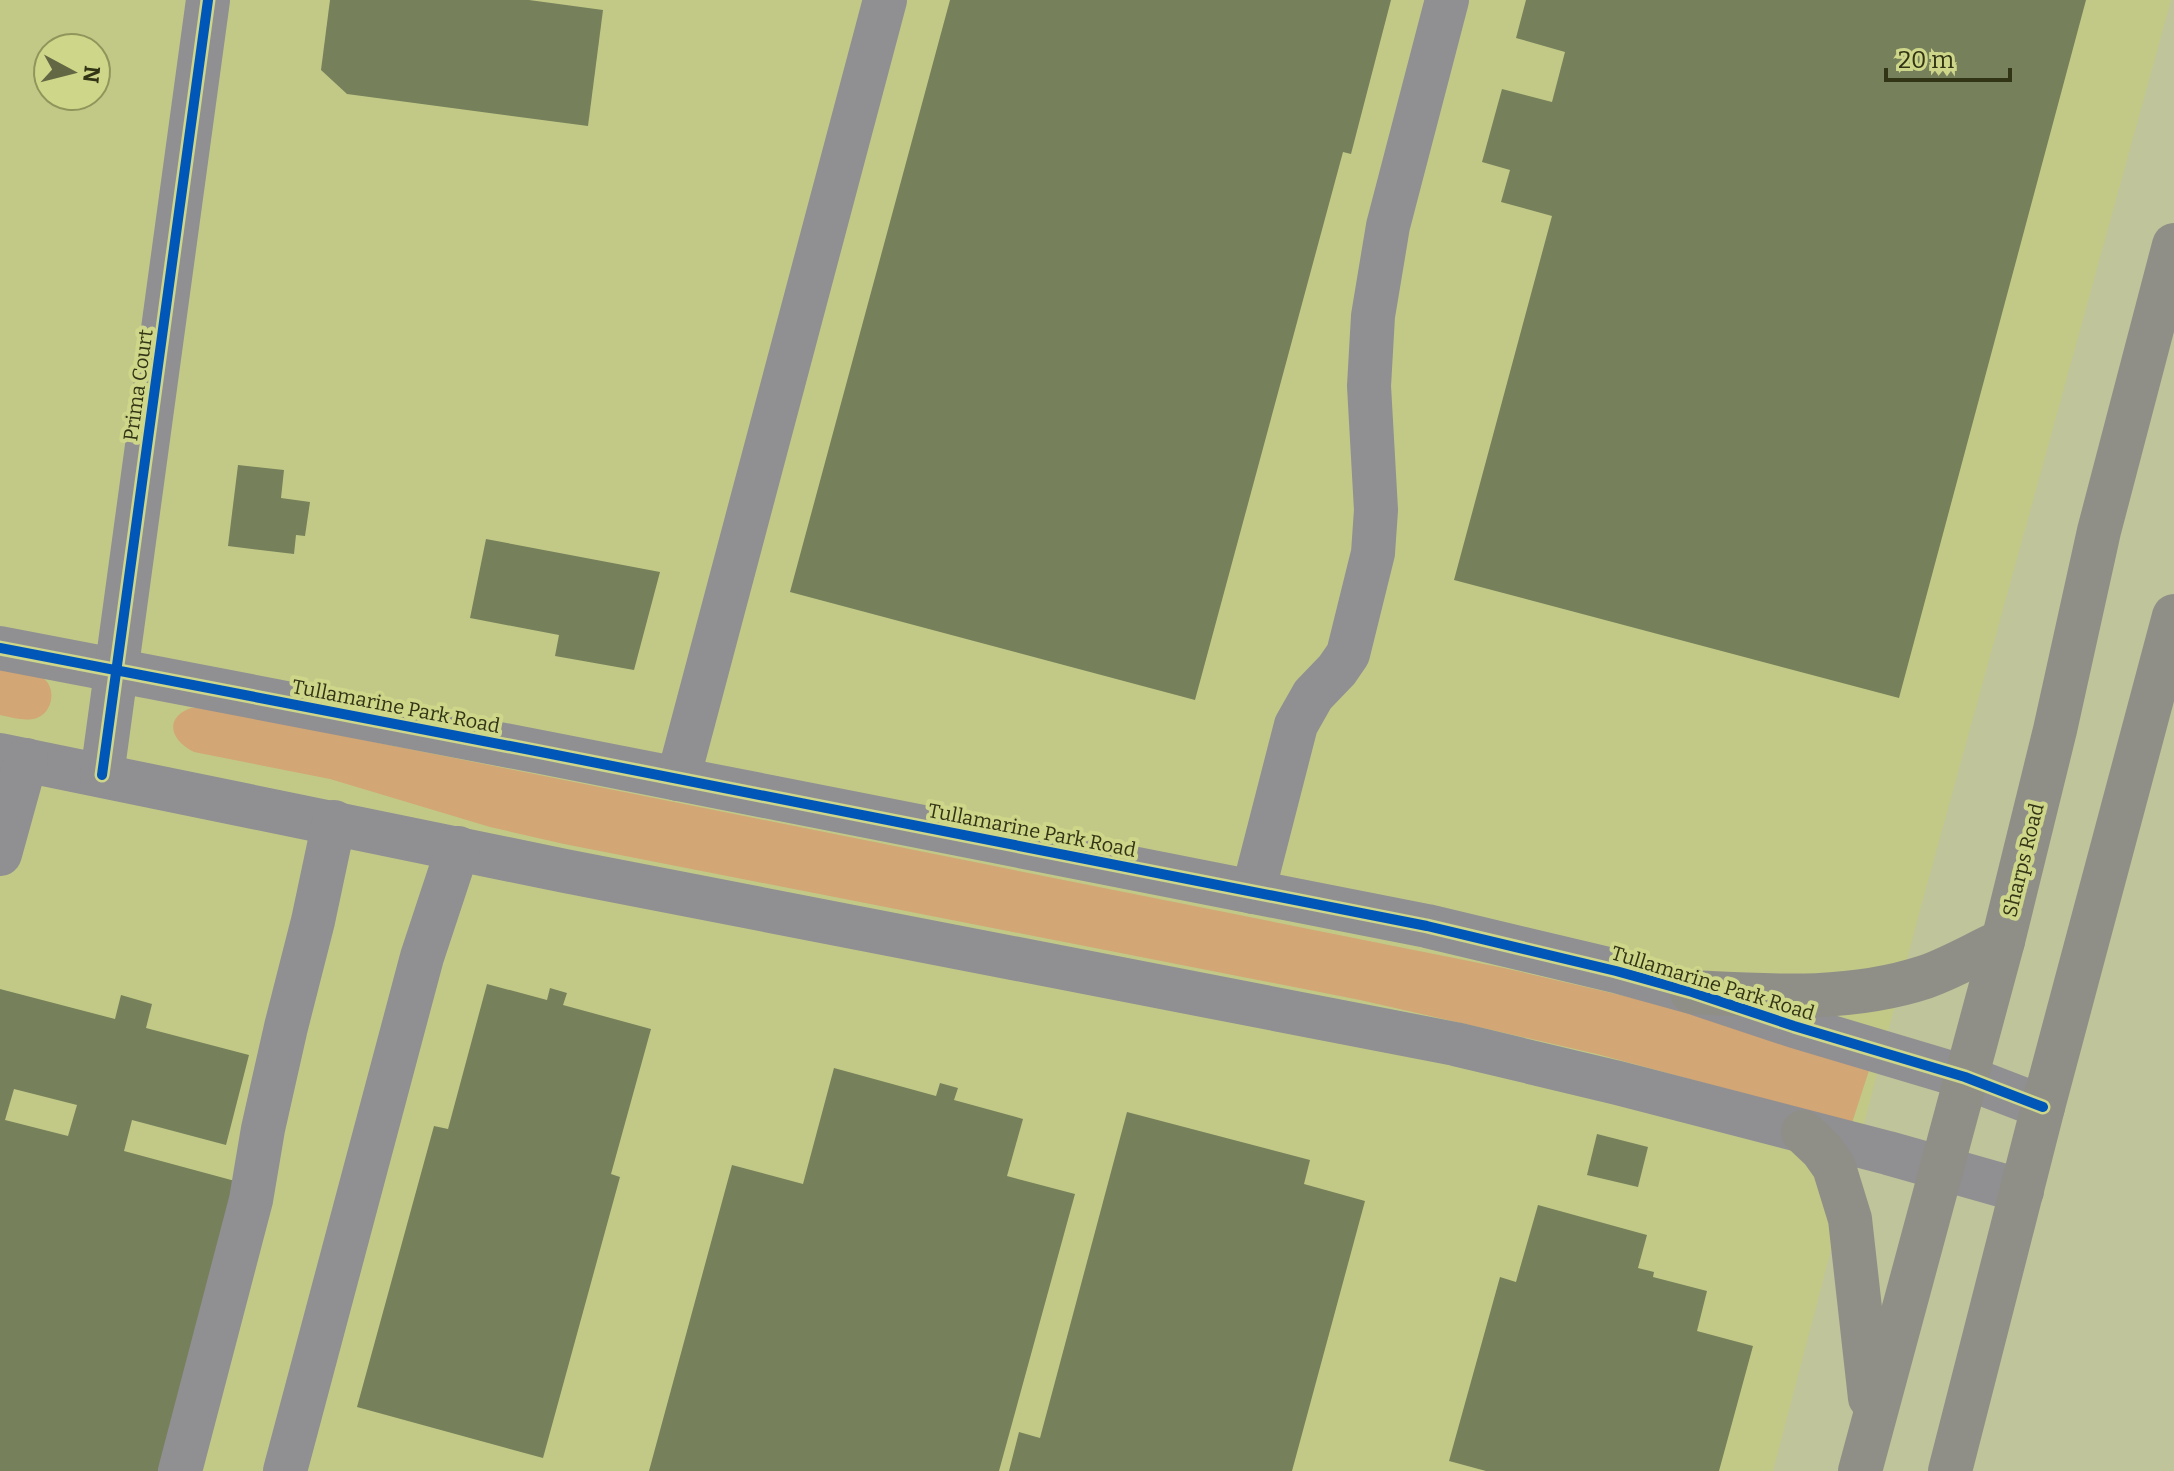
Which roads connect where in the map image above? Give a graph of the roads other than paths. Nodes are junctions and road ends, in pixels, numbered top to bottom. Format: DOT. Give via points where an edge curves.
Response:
graph roads {
  1 [pos="208,0"];
  2 [pos="885,0"];
  3 [pos="1447,0"];
  4 [pos="2174,245"];
  5 [pos="2171,640"];
  6 [pos="0,648"];
  7 [pos="117,670"];
  8 [pos="13,758"];
  9 [pos="102,775"];
  10 [pos="678,779"];
  11 [pos="334,822"];
  12 [pos="458,848"];
  13 [pos="0,854"];
  14 [pos="1253,892"];
  15 [pos="2003,941"];
  16 [pos="1692,992"];
  17 [pos="1965,1077"];
  18 [pos="2043,1107"];
  19 [pos="1803,1132"];
  20 [pos="1942,1168"];
  21 [pos="2022,1191"];
  22 [pos="1873,1424"];
  23 [pos="180,1471"];
  24 [pos="285,1471"];
  25 [pos="1860,1471"];
  26 [pos="1950,1471"];
  1 -- 7 [label="street, Prima Court"];
  2 -- 10 [label="street"];
  3 -- 14 [label="street" via="1388,226 1373,316 1373,553 1348,654 1313,695 1296,725"];
  4 -- 15 [label="main road, Sharps Road" via="2099,531"];
  5 -- 18 [label="main road"];
  6 -- 7 [label="street, Tullamarine Park Road"];
  7 -- 9 [label="street, Prima Court"];
  7 -- 10 [label="street, Tullamarine Park Road"];
  8 -- 9 [label="street"];
  8 -- 13 [label="street"];
  9 -- 11 [label="street"];
  10 -- 14 [label="street, Tullamarine Park Road"];
  11 -- 12 [label="street"];
  11 -- 23 [label="street" via="251,1200"];
  12 -- 19 [label="street" via="1455,1044"];
  12 -- 24 [label="street" via="422,957"];
  14 -- 16 [label="street, Tullamarine Park Road" via="1427,926"];
  15 -- 16 [label="main road" via="1926,977 1871,990 1779,997"];
  15 -- 17 [label="main road, Sharps Road"];
  16 -- 17 [label="street, Tullamarine Park Road"];
  17 -- 18 [label="street, Tullamarine Park Road"];
  17 -- 20 [label="main road, Sharps Road"];
  18 -- 21 [label="main road"];
  19 -- 20 [label="street"];
  19 -- 22 [label="main road" via="1834,1167 1850,1219"];
  20 -- 21 [label="street"];
  20 -- 22 [label="main road, Sharps Road"];
  21 -- 26 [label="main road"];
  22 -- 25 [label="main road, Sharps Road"];
}
